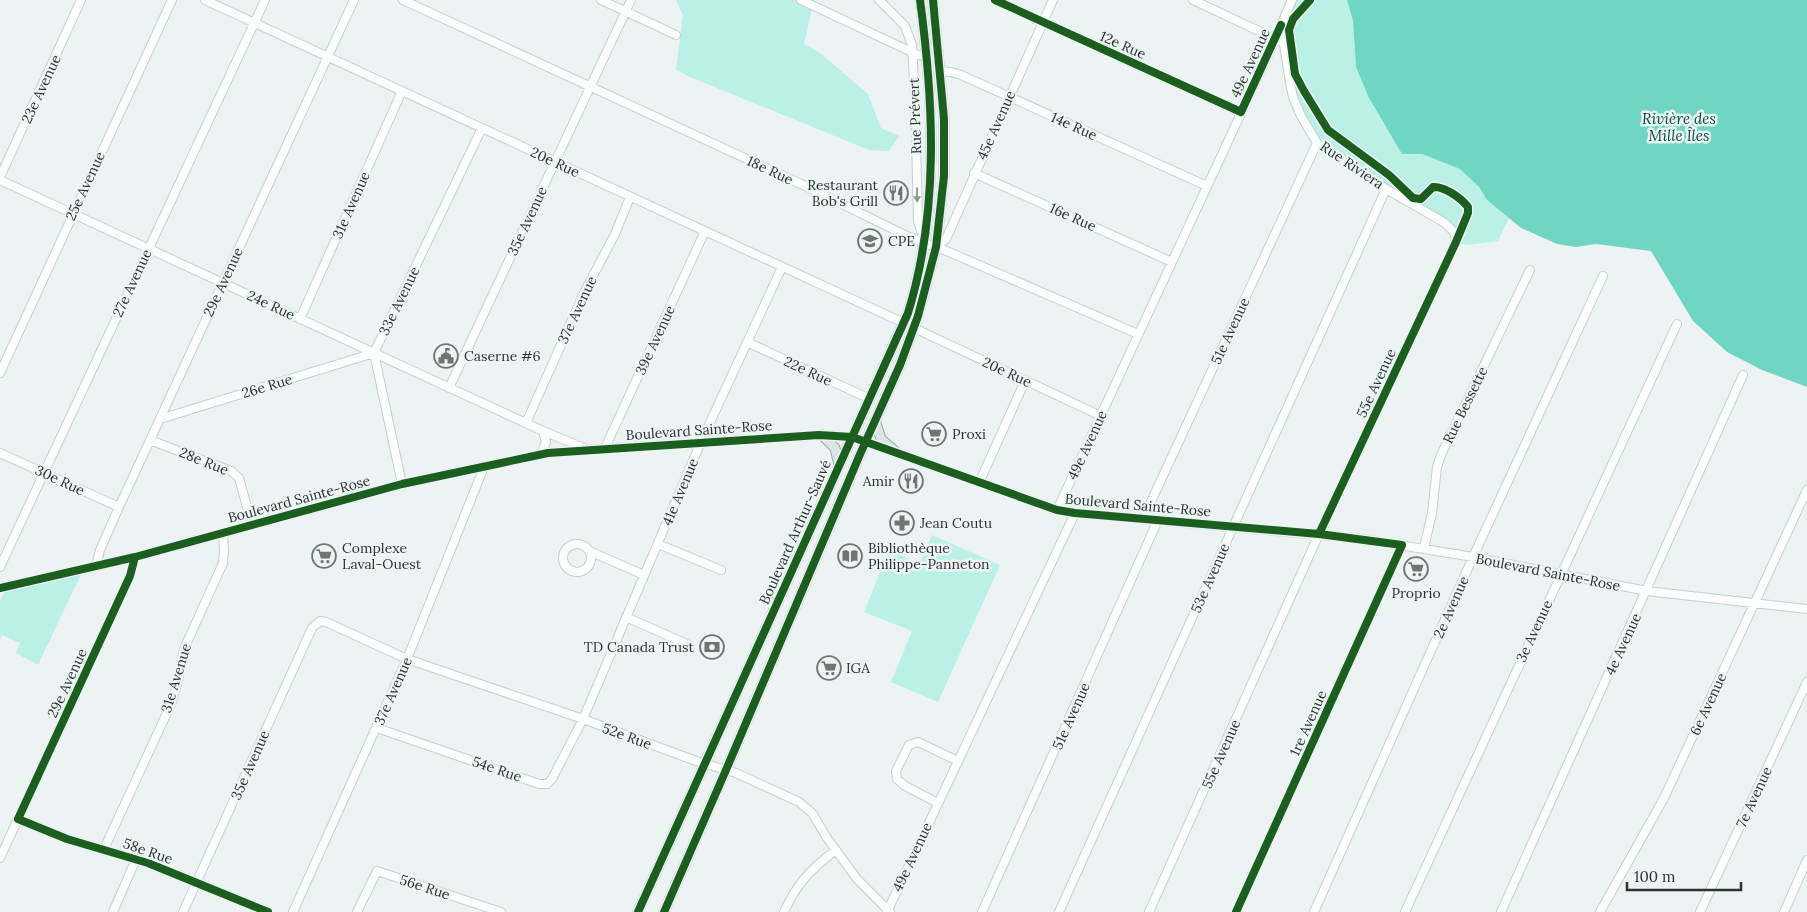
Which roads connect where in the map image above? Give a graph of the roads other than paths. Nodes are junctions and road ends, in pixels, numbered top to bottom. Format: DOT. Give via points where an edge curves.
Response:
graph roads {
  1 [pos="81,0"];
  2 [pos="172,0"];
  3 [pos="205,0"];
  4 [pos="265,0"];
  5 [pos="354,0"];
  6 [pos="404,0"];
  7 [pos="601,0"];
  8 [pos="631,0"];
  9 [pos="801,0"];
  10 [pos="879,0"];
  11 [pos="920,0"];
  12 [pos="933,0"];
  13 [pos="995,0"];
  14 [pos="1053,0"];
  15 [pos="1193,0"];
  16 [pos="1292,0"];
  17 [pos="626,11"];
  18 [pos="1043,22"];
  19 [pos="255,23"];
  20 [pos="1282,25"];
  21 [pos="676,35"];
  22 [pos="1275,38"];
  23 [pos="1284,43"];
  24 [pos="913,52"];
  25 [pos="927,56"];
  26 [pos="328,57"];
  27 [pos="940,72"];
  28 [pos="590,86"];
  29 [pos="402,91"];
  30 [pos="1009,97"];
  31 [pos="1241,112"];
  32 [pos="482,128"];
  33 [pos="1317,143"];
  34 [pos="555,162"];
  35 [pos="974,173"];
  36 [pos="0,178"];
  37 [pos="1207,186"];
  38 [pos="1386,189"];
  39 [pos="630,197"];
  40 [pos="73,213"];
  41 [pos="705,231"];
  42 [pos="924,242"];
  43 [pos="1456,242"];
  44 [pos="936,247"];
  45 [pos="148,248"];
  46 [pos="1172,262"];
  47 [pos="782,266"];
  48 [pos="1530,270"];
  49 [pos="1603,276"];
  50 [pos="223,283"];
  51 [pos="300,319"];
  52 [pos="904,323"];
  53 [pos="1677,324"];
  54 [pos="914,328"];
  55 [pos="1138,334"];
  56 [pos="747,342"];
  57 [pos="374,353"];
  58 [pos="0,373"];
  59 [pos="1743,375"];
  60 [pos="1025,381"];
  61 [pos="449,388"];
  62 [pos="870,400"];
  63 [pos="1100,416"];
  64 [pos="160,419"];
  65 [pos="875,420"];
  66 [pos="526,423"];
  67 [pos="543,431"];
  68 [pos="822,435"];
  69 [pos="852,437"];
  70 [pos="150,440"];
  71 [pos="700,442"];
  72 [pos="865,442"];
  73 [pos="606,448"];
  74 [pos="589,450"];
  75 [pos="0,453"];
  76 [pos="897,454"];
  77 [pos="541,455"];
  78 [pos="839,465"];
  79 [pos="484,467"];
  80 [pos="44,473"];
  81 [pos="978,483"];
  82 [pos="402,484"];
  83 [pos="1807,490"];
  84 [pos="119,507"];
  85 [pos="1057,510"];
  86 [pos="1074,514"];
  87 [pos="1144,519"];
  88 [pos="1158,520"];
  89 [pos="252,525"];
  90 [pos="1233,527"];
  91 [pos="222,532"];
  92 [pos="1319,534"];
  93 [pos="658,544"];
  94 [pos="1402,545"];
  95 [pos="1424,548"];
  96 [pos="589,551"];
  97 [pos="135,557"];
  98 [pos="1473,557"];
  99 [pos="96,566"];
  100 [pos="0,567"];
  101 [pos="721,570"];
  102 [pos="1560,574"];
  103 [pos="644,575"];
  104 [pos="0,588"];
  105 [pos="1647,592"];
  106 [pos="1755,603"];
  107 [pos="1807,609"];
  108 [pos="626,616"];
  109 [pos="320,621"];
  110 [pos="689,645"];
  111 [pos="407,659"];
  112 [pos="1807,682"];
  113 [pos="583,719"];
  114 [pos="377,728"];
  115 [pos="958,761"];
  116 [pos="705,764"];
  117 [pos="726,770"];
  118 [pos="938,803"];
  119 [pos="18,819"];
  120 [pos="104,849"];
  121 [pos="836,850"];
  122 [pos="0,858"];
  123 [pos="136,859"];
  124 [pos="1807,860"];
  125 [pos="197,882"];
  126 [pos="888,911"];
  127 [pos="113,912"];
  128 [pos="183,912"];
  129 [pos="268,912"];
  130 [pos="293,912"];
  131 [pos="357,912"];
  132 [pos="501,912"];
  133 [pos="638,912"];
  134 [pos="664,912"];
  135 [pos="784,912"];
  136 [pos="982,912"];
  137 [pos="1059,912"];
  138 [pos="1149,912"];
  139 [pos="1236,912"];
  140 [pos="1314,912"];
  141 [pos="1405,912"];
  142 [pos="1500,912"];
  143 [pos="1600,912"];
  144 [pos="1700,912"];
  145 [pos="1784,912"];
  1 -- 36 [label="street, 23e Avenue"];
  2 -- 40 [label="street, 25e Avenue"];
  3 -- 19 [label="street, 20e Rue"];
  4 -- 19 [label="street, 27e Avenue"];
  5 -- 26 [label="street, 29e Avenue"];
  6 -- 28 [label="street, 18e Rue"];
  7 -- 17 [label="street"];
  8 -- 17 [label="street, 35e Avenue"];
  9 -- 24 [label="street"];
  10 -- 24 [label="street, Rue Prévert" via="905,26"];
  11 -- 25 [label="main road, Boulevard Arthur-Sauvé"];
  12 -- 27 [label="main road, Boulevard Arthur-Sauvé"];
  13 -- 18 [label="street, 12e Rue"];
  14 -- 18 [label="street, 45e Avenue"];
  15 -- 22 [label="street"];
  16 -- 20 [label="street, Rue Riviera"];
  17 -- 21 [label="street"];
  17 -- 28 [label="street, 35e Avenue"];
  18 -- 30 [label="street, 45e Avenue"];
  18 -- 31 [label="street, 12e Rue"];
  19 -- 26 [label="street, 20e Rue"];
  19 -- 45 [label="street, 27e Avenue"];
  20 -- 22 [label="street, 49e Avenue"];
  20 -- 23 [label="street, Rue Riviera"];
  22 -- 23 [label="street"];
  22 -- 31 [label="street, 49e Avenue"];
  23 -- 33 [label="street, Rue Riviera" via="1293,97"];
  24 -- 25 [label="street"];
  24 -- 42 [label="street, Rue Prévert, one-way" via="918,221"];
  25 -- 42 [label="main road, Boulevard Arthur-Sauvé" via="931,166"];
  26 -- 29 [label="street, 20e Rue"];
  26 -- 50 [label="street, 29e Avenue"];
  27 -- 30 [label="street, 14e Rue" via="961,75"];
  27 -- 44 [label="main road, Boulevard Arthur-Sauvé" via="944,158"];
  28 -- 34 [label="street, 35e Avenue"];
  28 -- 42 [label="street, 18e Rue"];
  29 -- 32 [label="street, 20e Rue"];
  29 -- 51 [label="street, 31e Avenue"];
  30 -- 35 [label="street, 45e Avenue"];
  30 -- 37 [label="street, 14e Rue"];
  31 -- 37 [label="street, 49e Avenue"];
  32 -- 34 [label="street, 20e Rue"];
  32 -- 57 [label="street, 33e Avenue"];
  33 -- 38 [label="street, Rue Riviera"];
  33 -- 87 [label="street, 51e Avenue"];
  34 -- 39 [label="street, 20e Rue"];
  34 -- 61 [label="street, 35e Avenue"];
  35 -- 44 [label="street, 45e Avenue" via="946,239"];
  35 -- 46 [label="street, 16e Rue"];
  36 -- 40 [label="street, 24e Rue"];
  37 -- 46 [label="street, 49e Avenue"];
  38 -- 43 [label="street, Rue Riviera" via="1444,223 1454,232"];
  38 -- 90 [label="street, 53e Avenue"];
  39 -- 41 [label="street, 20e Rue"];
  39 -- 66 [label="street, 37e Avenue"];
  40 -- 45 [label="street, 24e Rue"];
  40 -- 58 [label="street, 25e Avenue"];
  41 -- 47 [label="street, 20e Rue"];
  41 -- 73 [label="street, 39e Avenue"];
  42 -- 44 [label="street, 18e Rue"];
  42 -- 52 [label="main road, Boulevard Arthur-Sauvé"];
  43 -- 92 [label="street, 55e Avenue"];
  44 -- 54 [label="main road, Boulevard Arthur-Sauvé"];
  44 -- 55 [label="street, 18e Rue"];
  45 -- 50 [label="street, 24e Rue"];
  45 -- 80 [label="street, 27e Avenue"];
  46 -- 55 [label="street, 49e Avenue"];
  47 -- 52 [label="street, 20e Rue"];
  47 -- 56 [label="street, 41e Avenue"];
  48 -- 95 [label="street, Rue Bessette" via="1441,455"];
  49 -- 98 [label="street, 2e Avenue"];
  50 -- 51 [label="street, 24e Rue"];
  50 -- 64 [label="street, 29e Avenue"];
  51 -- 57 [label="street, 24e Rue"];
  52 -- 62 [label="main road, Boulevard Arthur-Sauvé"];
  53 -- 102 [label="street, 3e Avenue"];
  54 -- 60 [label="street, 20e Rue"];
  54 -- 65 [label="main road, Boulevard Arthur-Sauvé"];
  55 -- 63 [label="street, 49e Avenue"];
  56 -- 62 [label="street, 22e Rue"];
  56 -- 71 [label="street, 41e Avenue"];
  57 -- 61 [label="street, 24e Rue"];
  57 -- 64 [label="street, 26e Rue"];
  57 -- 82 [label="street, 33e Avenue"];
  59 -- 105 [label="street, 4e Avenue"];
  60 -- 63 [label="street, 20e Rue"];
  60 -- 81 [label="street"];
  61 -- 66 [label="street, 24e Rue"];
  62 -- 69 [label="main road, Boulevard Arthur-Sauvé"];
  63 -- 85 [label="street, 49e Avenue"];
  64 -- 70 [label="street, 29e Avenue"];
  65 -- 72 [label="main road, Boulevard Arthur-Sauvé"];
  65 -- 76 [label="main road" via="881,439"];
  66 -- 67 [label="street, 24e Rue"];
  67 -- 74 [label="street, 24e Rue"];
  67 -- 77 [label="street" via="546,442"];
  68 -- 69 [label="street, Boulevard Sainte-Rose"];
  68 -- 71 [label="street, Boulevard Sainte-Rose"];
  68 -- 78 [label="main road" via="835,448"];
  69 -- 72 [label="street, Boulevard Sainte-Rose"];
  69 -- 78 [label="main road, Boulevard Arthur-Sauvé"];
  70 -- 84 [label="street, 29e Avenue"];
  70 -- 89 [label="street, 28e Rue" via="231,471 239,478"];
  71 -- 73 [label="street, Boulevard Sainte-Rose"];
  71 -- 93 [label="street, 41e Avenue"];
  72 -- 76 [label="street, Boulevard Sainte-Rose"];
  72 -- 117 [label="main road, Boulevard Arthur-Sauvé"];
  73 -- 74 [label="street, Boulevard Sainte-Rose"];
  74 -- 77 [label="street, Boulevard Sainte-Rose"];
  75 -- 80 [label="street, 30e Rue"];
  76 -- 81 [label="street, Boulevard Sainte-Rose"];
  77 -- 79 [label="street, Boulevard Sainte-Rose"];
  78 -- 116 [label="main road, Boulevard Arthur-Sauvé"];
  79 -- 82 [label="street, Boulevard Sainte-Rose"];
  79 -- 111 [label="street, 37e Avenue"];
  80 -- 84 [label="street, 30e Rue"];
  80 -- 100 [label="street, 27e Avenue"];
  81 -- 85 [label="street, Boulevard Sainte-Rose"];
  82 -- 89 [label="street, Boulevard Sainte-Rose"];
  83 -- 106 [label="street, 6e Avenue"];
  84 -- 99 [label="street, 29e Avenue"];
  85 -- 86 [label="street, Boulevard Sainte-Rose"];
  86 -- 87 [label="street, Boulevard Sainte-Rose"];
  86 -- 115 [label="street, 49e Avenue"];
  87 -- 88 [label="street, Boulevard Sainte-Rose"];
  88 -- 90 [label="street, Boulevard Sainte-Rose"];
  88 -- 136 [label="street, 51e Avenue"];
  89 -- 91 [label="street, Boulevard Sainte-Rose"];
  90 -- 92 [label="street, Boulevard Sainte-Rose"];
  90 -- 137 [label="street, 53e Avenue"];
  91 -- 97 [label="street, Boulevard Sainte-Rose"];
  91 -- 120 [label="street, 31e Avenue" via="223,562 184,649 172,702"];
  92 -- 94 [label="street, Boulevard Sainte-Rose"];
  92 -- 138 [label="street, 55e Avenue"];
  93 -- 101 [label="street"];
  93 -- 103 [label="street, 41e Avenue"];
  94 -- 95 [label="street, Boulevard Sainte-Rose"];
  94 -- 139 [label="street, 1re Avenue"];
  95 -- 98 [label="street, Boulevard Sainte-Rose"];
  96 -- 103 [label="street"];
  97 -- 99 [label="street, Boulevard Sainte-Rose"];
  97 -- 119 [label="street, 29e Avenue" via="130,576"];
  98 -- 102 [label="street, Boulevard Sainte-Rose"];
  98 -- 140 [label="street, 2e Avenue"];
  99 -- 104 [label="street, Boulevard Sainte-Rose"];
  102 -- 105 [label="street, Boulevard Sainte-Rose"];
  102 -- 141 [label="street, 3e Avenue"];
  103 -- 108 [label="street, 41e Avenue"];
  105 -- 106 [label="street, Boulevard Sainte-Rose"];
  105 -- 142 [label="street, 4e Avenue"];
  106 -- 107 [label="street, Boulevard Sainte-Rose"];
  106 -- 143 [label="street, 6e Avenue" via="1664,798"];
  108 -- 110 [label="street"];
  108 -- 113 [label="street, 41e Avenue"];
  109 -- 111 [label="street, 52e Rue"];
  109 -- 125 [label="street, 35e Avenue" via="312,628"];
  111 -- 113 [label="street, 52e Rue"];
  111 -- 114 [label="street, 37e Avenue"];
  112 -- 144 [label="street, 7e Avenue"];
  113 -- 114 [label="street, 54e Rue" via="547,784 539,784"];
  113 -- 116 [label="street, 52e Rue"];
  114 -- 130 [label="street, 37e Avenue"];
  115 -- 118 [label="street, 49e Avenue"];
  115 -- 118 [label="street" via="918,742 909,745 896,771 897,779"];
  116 -- 117 [label="street, 52e Rue"];
  116 -- 133 [label="main road, Boulevard Arthur-Sauvé"];
  117 -- 121 [label="street, 52e Rue" via="806,807"];
  117 -- 134 [label="main road, Boulevard Arthur-Sauvé"];
  118 -- 126 [label="street, 49e Avenue"];
  119 -- 120 [label="street, 58e Rue" via="67,839"];
  119 -- 122 [label="street, 29e Avenue"];
  120 -- 123 [label="street, 58e Rue"];
  121 -- 126 [label="street, 52e Rue"];
  121 -- 135 [label="street" via="805,876"];
  123 -- 125 [label="street, 58e Rue"];
  123 -- 127 [label="street"];
  124 -- 145 [label="street"];
  125 -- 128 [label="street, 35e Avenue"];
  125 -- 129 [label="street, 58e Rue"];
  131 -- 132 [label="street, 56e Rue" via="377,871"];
}
